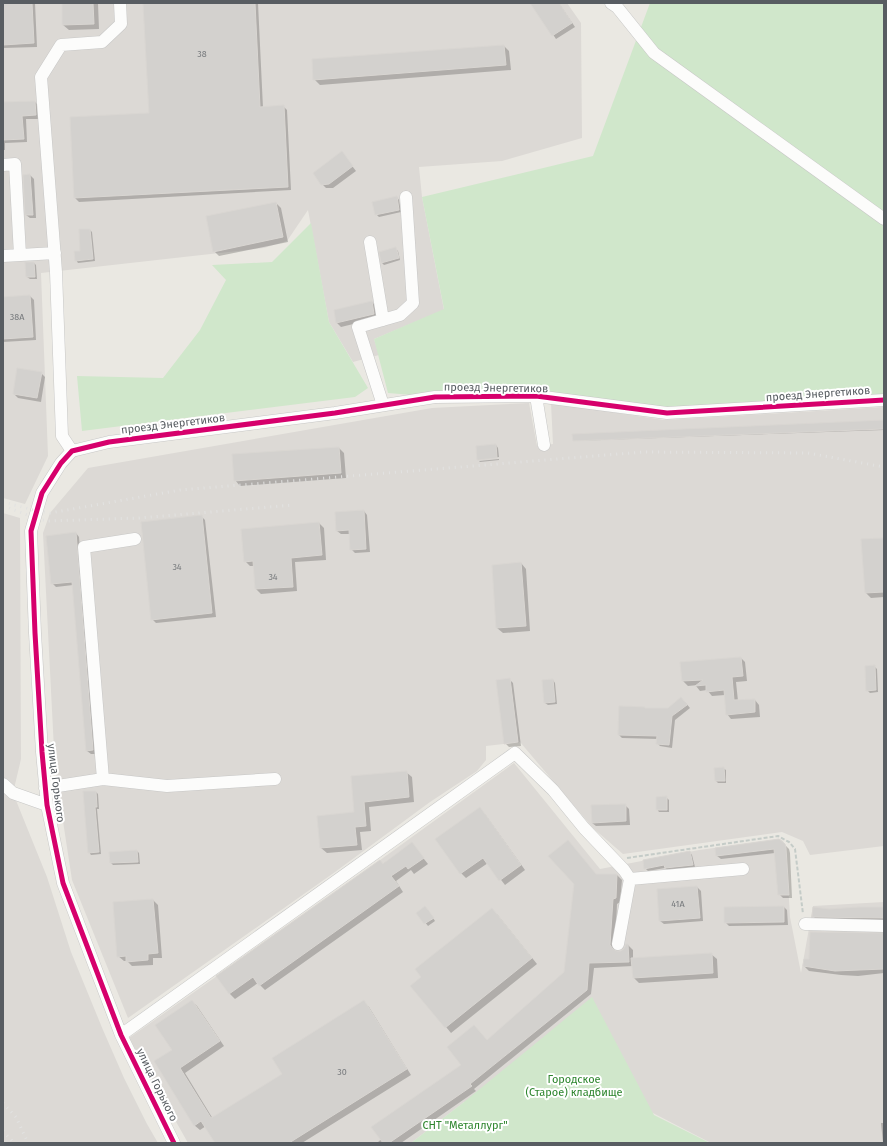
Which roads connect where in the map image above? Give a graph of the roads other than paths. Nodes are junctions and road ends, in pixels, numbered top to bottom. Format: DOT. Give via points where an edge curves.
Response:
graph roads {
  1 [pos="120,3"];
  2 [pos="611,3"];
  3 [pos="3,165"];
  4 [pos="406,197"];
  5 [pos="884,219"];
  6 [pos="370,242"];
  7 [pos="55,253"];
  8 [pos="20,255"];
  9 [pos="3,256"];
  10 [pos="383,320"];
  11 [pos="536,396"];
  12 [pos="884,400"];
  13 [pos="383,405"];
  14 [pos="544,445"];
  15 [pos="72,451"];
  16 [pos="135,539"];
  17 [pos="103,779"];
  18 [pos="275,779"];
  19 [pos="3,784"];
  20 [pos="45,788"];
  21 [pos="47,805"];
  22 [pos="743,869"];
  23 [pos="630,879"];
  24 [pos="805,924"];
  25 [pos="884,926"];
  26 [pos="618,944"];
  27 [pos="121,1035"];
  28 [pos="174,1143"];
  1 -- 7 [label="street" via="121,24 102,42 61,45 41,77"];
  2 -- 5 [label="street" via="654,54"];
  3 -- 8 [label="street" via="14,164"];
  4 -- 10 [label="street" via="413,303 400,314"];
  6 -- 10 [label="street"];
  7 -- 8 [label="street"];
  7 -- 15 [label="street" via="62,436"];
  8 -- 9 [label="street"];
  10 -- 13 [label="street" via="358,327"];
  11 -- 12 [label="street, проезд Энергетиков" via="667,413"];
  11 -- 13 [label="street, проезд Энергетиков" via="435,397"];
  11 -- 14 [label="street"];
  13 -- 15 [label="street, проезд Энергетиков" via="110,442"];
  15 -- 20 [label="street, улица Горького" via="42,493 31,531"];
  16 -- 17 [label="street" via="84,548"];
  17 -- 18 [label="street" via="166,786"];
  17 -- 20 [label="street"];
  19 -- 21 [label="street" via="13,793"];
  20 -- 21 [label="street, улица Горького"];
  21 -- 27 [label="street, улица Горького" via="63,883"];
  22 -- 23 [label="street"];
  23 -- 26 [label="street"];
  23 -- 27 [label="street" via="553,790 515,753"];
  24 -- 25 [label="street"];
  27 -- 28 [label="street, улица Горького"];
}
